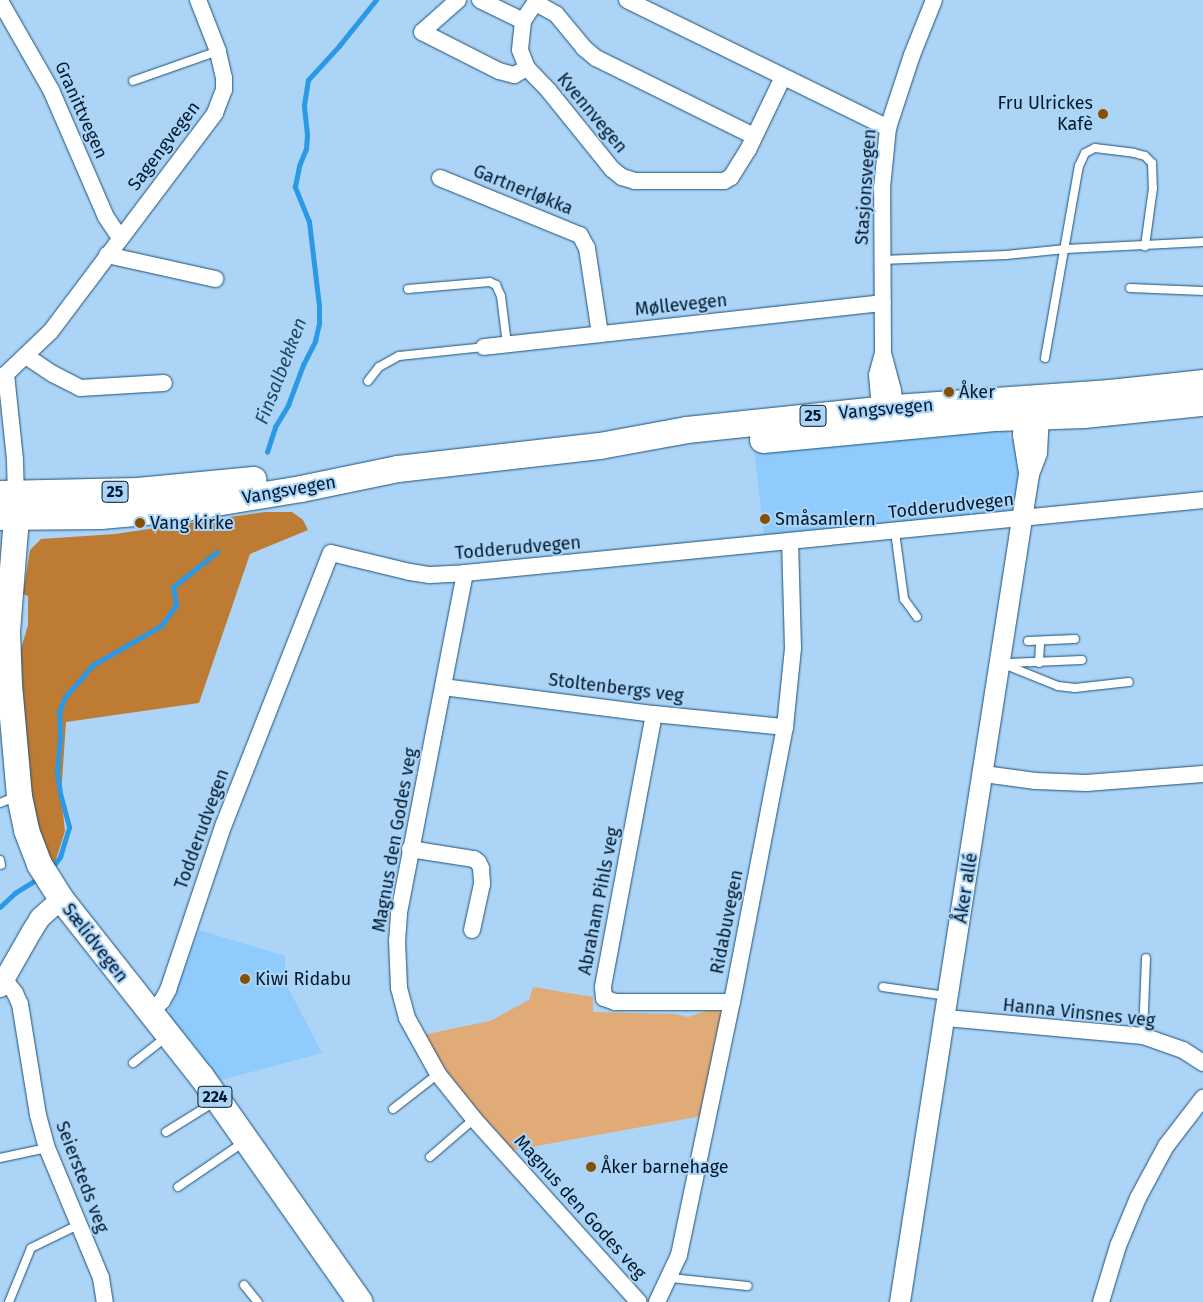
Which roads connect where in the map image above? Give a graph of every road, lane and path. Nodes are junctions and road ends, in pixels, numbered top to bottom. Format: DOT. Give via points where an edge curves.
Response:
graph roads {
  1 [pos="198,0"];
  2 [pos="458,0"];
  3 [pos="480,0"];
  4 [pos="627,0"];
  5 [pos="934,0"];
  6 [pos="0,1"];
  7 [pos="537,2"];
  8 [pos="523,22"];
  9 [pos="218,50"];
  10 [pos="527,68"];
  11 [pos="783,77"];
  12 [pos="133,81"];
  13 [pos="888,128"];
  14 [pos="754,136"];
  15 [pos="440,178"];
  16 [pos="120,238"];
  17 [pos="1203,242"];
  18 [pos="1145,246"];
  19 [pos="1066,249"];
  20 [pos="108,255"];
  21 [pos="882,260"];
  22 [pos="215,279"];
  23 [pos="1130,288"];
  24 [pos="408,289"];
  25 [pos="1203,291"];
  26 [pos="883,303"];
  27 [pos="600,334"];
  28 [pos="507,344"];
  29 [pos="484,347"];
  30 [pos="26,356"];
  31 [pos="1045,358"];
  32 [pos="3,372"];
  33 [pos="368,381"];
  34 [pos="164,383"];
  35 [pos="1203,383"];
  36 [pos="1203,404"];
  37 [pos="1030,411"];
  38 [pos="888,415"];
  39 [pos="1203,500"];
  40 [pos="8,506"];
  41 [pos="1023,519"];
  42 [pos="895,532"];
  43 [pos="790,542"];
  44 [pos="465,573"];
  45 [pos="917,617"];
  46 [pos="1075,639"];
  47 [pos="1028,641"];
  48 [pos="1040,641"];
  49 [pos="1082,660"];
  50 [pos="1001,663"];
  51 [pos="1038,663"];
  52 [pos="1129,682"];
  53 [pos="443,687"];
  54 [pos="654,714"];
  55 [pos="785,726"];
  56 [pos="984,774"];
  57 [pos="1203,774"];
  58 [pos="9,800"];
  59 [pos="410,849"];
  60 [pos="50,882"];
  61 [pos="472,930"];
  62 [pos="1146,958"];
  63 [pos="2,983"];
  64 [pos="883,987"];
  65 [pos="949,996"];
  66 [pos="732,1002"];
  67 [pos="151,1012"];
  68 [pos="946,1018"];
  69 [pos="169,1035"];
  70 [pos="1144,1036"];
  71 [pos="133,1063"];
  72 [pos="1203,1063"];
  73 [pos="438,1074"];
  74 [pos="1203,1098"];
  75 [pos="218,1100"];
  76 [pos="394,1109"];
  77 [pos="474,1119"];
  78 [pos="166,1132"];
  79 [pos="246,1141"];
  80 [pos="47,1148"];
  81 [pos="430,1157"];
  82 [pos="0,1158"];
  83 [pos="178,1187"];
  84 [pos="78,1225"];
  85 [pos="670,1278"];
  86 [pos="244,1285"];
  87 [pos="748,1286"];
  88 [pos="351,1299"];
  89 [pos="9,1302"];
  90 [pos="105,1302"];
  91 [pos="258,1302"];
  92 [pos="639,1302"];
  93 [pos="657,1302"];
  94 [pos="900,1302"];
  95 [pos="1101,1302"];
  1 -- 9 [label="street, Sagengvegen"];
  2 -- 10 [label="street" via="422,32 499,71 514,75"];
  3 -- 8 [label="street"];
  4 -- 11 [label="street"];
  5 -- 13 [label="street, Stasjonsvegen"];
  6 -- 16 [label="street, Granittvegen" via="51,90 106,217"];
  7 -- 8 [label="street, Kvennvegen"];
  7 -- 14 [label="street, Kvennvegen" via="556,14 596,58"];
  8 -- 10 [label="street, Kvennvegen" via="520,50"];
  9 -- 12 [label="lane"];
  9 -- 16 [label="street, Sagengvegen" via="224,90 215,113"];
  10 -- 14 [label="street, Kvennvegen" via="612,169 635,181 724,181 732,177"];
  11 -- 13 [label="street"];
  11 -- 14 [label="street, Kvennvegen"];
  13 -- 21 [label="street, Stasjonsvegen" via="882,188"];
  15 -- 27 [label="street, Gartnerløkka" via="580,235 587,248"];
  16 -- 20 [label="street, Sagengvegen"];
  17 -- 18 [label="lane"];
  18 -- 19 [label="lane"];
  18 -- 19 [label="lane" via="1153,188 1152,163 1134,152 1095,148 1085,153 1079,166"];
  19 -- 21 [label="lane"];
  19 -- 31 [label="lane"];
  20 -- 22 [label="street"];
  20 -- 30 [label="street, Sagengvegen" via="52,331"];
  21 -- 26 [label="street, Stasjonsvegen"];
  23 -- 25 [label="lane"];
  24 -- 28 [label="lane" via="490,282 496,285 501,296"];
  26 -- 27 [label="street, Møllevegen"];
  26 -- 38 [label="street, Stasjonsvegen" via="883,354 891,376"];
  27 -- 28 [label="street, Møllevegen"];
  28 -- 29 [label="street, Møllevegen"];
  29 -- 33 [label="lane" via="399,356 379,367"];
  30 -- 32 [label="street, Sagengvegen"];
  30 -- 34 [label="street" via="80,388"];
  32 -- 40 [label="street, Sagengvegen" via="15,460"];
  35 -- 37 [label="highway, Vangsvegen / 25" via="1110,393"];
  36 -- 37 [label="highway, Vangsvegen / 25" via="1126,412"];
  37 -- 38 [label="highway, Vangsvegen / 25"];
  37 -- 41 [label="street, Åker allé" via="1024,453 1029,474"];
  38 -- 40 [label="highway, Vangsvegen / 25" via="715,444 600,446 398,469 179,509 101,516"];
  39 -- 41 [label="street, Todderudvegen"];
  40 -- 58 [label="main road, Sælidvegen / 224"];
  41 -- 42 [label="street, Todderudvegen"];
  41 -- 50 [label="street, Åker allé"];
  42 -- 43 [label="street, Todderudvegen"];
  42 -- 45 [label="lane" via="904,600"];
  43 -- 44 [label="street, Todderudvegen"];
  43 -- 55 [label="street, Ridabuvegen" via="793,648"];
  44 -- 53 [label="street, Magnus den Godes veg"];
  44 -- 67 [label="street, Todderudvegen" via="430,575 331,553 221,833 168,990"];
  46 -- 48 [label="lane"];
  47 -- 48 [label="lane"];
  48 -- 51 [label="lane"];
  49 -- 51 [label="lane"];
  50 -- 51 [label="lane"];
  50 -- 52 [label="lane" via="1058,686 1075,688"];
  50 -- 56 [label="street, Åker allé"];
  53 -- 54 [label="street, Stoltenbergs veg"];
  53 -- 59 [label="street, Magnus den Godes veg"];
  54 -- 55 [label="street, Stoltenbergs veg"];
  54 -- 66 [label="street, Abraham Pihls veg" via="603,987 604,998 615,1002"];
  55 -- 66 [label="street, Ridabuvegen"];
  56 -- 57 [label="street" via="1086,783"];
  56 -- 65 [label="street, Åker allé"];
  58 -- 60 [label="main road, Sælidvegen / 224"];
  59 -- 61 [label="street" via="478,862 482,884"];
  59 -- 73 [label="street, Magnus den Godes veg" via="398,923 399,988 407,1018"];
  60 -- 63 [label="street" via="40,918"];
  60 -- 67 [label="main road, Sælidvegen / 224"];
  62 -- 70 [label="lane"];
  63 -- 80 [label="street, Seiersteds veg" via="15,993 20,1004 38,1115"];
  64 -- 65 [label="lane"];
  65 -- 68 [label="street, Åker allé"];
  66 -- 85 [label="street, Ridabuvegen" via="679,1255"];
  67 -- 69 [label="main road, Sælidvegen / 224"];
  68 -- 70 [label="street, Hanna Vinsnes veg"];
  68 -- 94 [label="street, Åker allé"];
  69 -- 71 [label="lane"];
  69 -- 75 [label="main road, Sælidvegen / 224"];
  70 -- 72 [label="street, Hanna Vinsnes veg" via="1183,1050"];
  73 -- 76 [label="lane"];
  73 -- 77 [label="street, Magnus den Godes veg"];
  74 -- 95 [label="street" via="1166,1146 1138,1198 1118,1246"];
  75 -- 78 [label="lane"];
  75 -- 79 [label="main road, Sælidvegen / 224"];
  77 -- 81 [label="lane"];
  77 -- 92 [label="street, Magnus den Godes veg"];
  79 -- 83 [label="lane"];
  79 -- 88 [label="main road, Sælidvegen / 224"];
  80 -- 82 [label="lane"];
  80 -- 84 [label="street, Seiersteds veg"];
  84 -- 89 [label="lane" via="31,1248"];
  84 -- 90 [label="street, Seiersteds veg" via="101,1278"];
  85 -- 87 [label="lane"];
  85 -- 93 [label="street, Ridabuvegen"];
  86 -- 91 [label="lane"];
}
